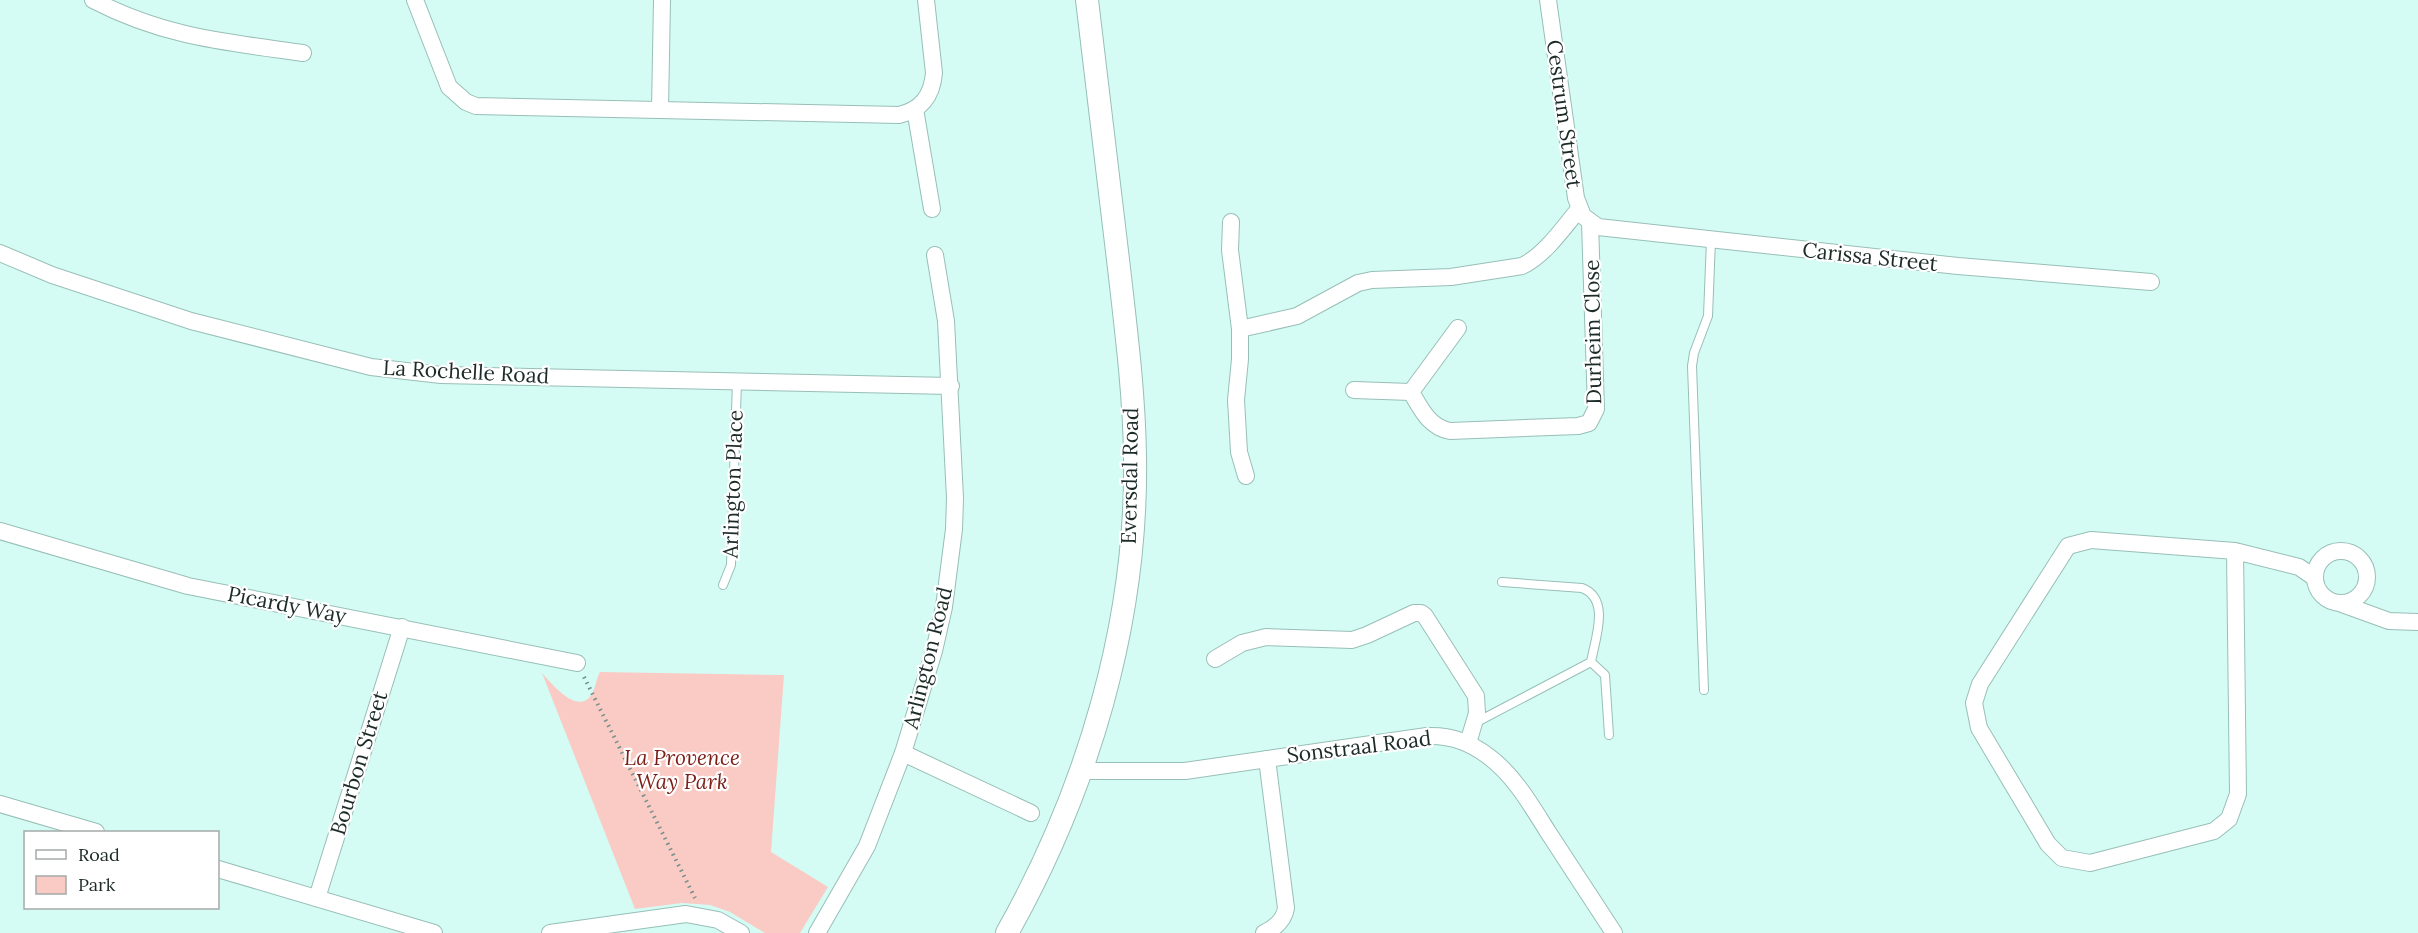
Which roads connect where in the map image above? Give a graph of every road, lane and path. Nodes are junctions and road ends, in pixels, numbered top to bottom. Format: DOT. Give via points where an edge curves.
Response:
graph roads {
  1 [pos="93,0"];
  2 [pos="415,0"];
  3 [pos="662,0"];
  4 [pos="926,0"];
  5 [pos="1087,0"];
  6 [pos="1548,0"];
  7 [pos="303,53"];
  8 [pos="915,109"];
  9 [pos="660,110"];
  10 [pos="932,209"];
  11 [pos="1579,209"];
  12 [pos="1231,222"];
  13 [pos="1590,223"];
  14 [pos="1711,240"];
  15 [pos="0,253"];
  16 [pos="935,255"];
  17 [pos="2151,282"];
  18 [pos="1458,328"];
  19 [pos="1240,329"];
  20 [pos="737,381"];
  21 [pos="951,386"];
  22 [pos="1354,390"];
  23 [pos="1411,393"];
  24 [pos="1246,476"];
  25 [pos="0,531"];
  26 [pos="2235,550"];
  27 [pos="2315,578"];
  28 [pos="1502,582"];
  29 [pos="723,585"];
  30 [pos="2367,585"];
  31 [pos="2342,604"];
  32 [pos="2378,617"];
  33 [pos="2410,622"];
  34 [pos="402,627"];
  35 [pos="1215,659"];
  36 [pos="1591,662"];
  37 [pos="578,663"];
  38 [pos="1704,690"];
  39 [pos="1475,723"];
  40 [pos="1609,735"];
  41 [pos="1468,743"];
  42 [pos="903,753"];
  43 [pos="1267,759"];
  44 [pos="1080,771"];
  45 [pos="0,804"];
  46 [pos="1031,813"];
  47 [pos="93,831"];
  48 [pos="219,868"];
  49 [pos="317,898"];
  50 [pos="704,916"];
  51 [pos="434,933"];
  52 [pos="550,933"];
  53 [pos="741,933"];
  54 [pos="817,933"];
  55 [pos="1007,933"];
  56 [pos="1264,933"];
  57 [pos="1614,933"];
  1 -- 7 [label="street" via="174,33"];
  2 -- 9 [label="street" via="441,72 449,87 466,102 485,107"];
  3 -- 9 [label="street"];
  4 -- 8 [label="street" via="933,83 925,100"];
  5 -- 44 [label="street, Eversdal Road" via="1127,344 1135,454 1133,516 1120,625"];
  6 -- 11 [label="street, Cestrum Street"];
  8 -- 9 [label="street" via="898,115"];
  8 -- 10 [label="street"];
  11 -- 13 [label="street, Cestrum Street"];
  11 -- 19 [label="street" via="1540,254 1522,266 1469,275 1385,278 1358,283 1297,316"];
  12 -- 19 [label="street" via="1230,250"];
  13 -- 14 [label="street, Carissa Street"];
  13 -- 23 [label="street, Durheim Close" via="1596,409 1593,419 1578,426 1450,431 1431,423"];
  14 -- 17 [label="street, Carissa Street"];
  14 -- 38 [label="lane" via="1708,316 1692,366"];
  15 -- 20 [label="street, La Rochelle Road" via="52,275 190,321 371,367 441,375"];
  16 -- 21 [label="street, Arlington Road"];
  18 -- 23 [label="street"];
  19 -- 24 [label="street" via="1236,400 1239,452"];
  20 -- 21 [label="street, La Rochelle Road"];
  20 -- 29 [label="lane, Arlington Place" via="731,565"];
  21 -- 42 [label="street, Arlington Road" via="954,529 944,607"];
  22 -- 23 [label="street"];
  25 -- 34 [label="street, Picardy Way" via="188,586"];
  26 -- 26 [label="street" via="2091,540 2068,546 1980,684 1974,703 1978,728 2048,844 2062,858 2090,863 2214,831 2229,819 2238,794"];
  26 -- 27 [label="street" via="2299,567"];
  27 -- 30 [label="street" via="2325,556 2343,551 2360,558"];
  27 -- 31 [label="street" via="2326,599"];
  28 -- 36 [label="lane" via="1582,588 1590,592 1600,611"];
  30 -- 31 [label="street" via="2357,598"];
  30 -- 32 [label="street" via="2367,602"];
  31 -- 32 [label="street"];
  32 -- 33 [label="street"];
  34 -- 37 [label="street, Picardy Way"];
  34 -- 49 [label="street, Bourbon Street"];
  35 -- 39 [label="street" via="1242,643 1266,637 1352,640 1421,613 1476,696"];
  36 -- 39 [label="lane"];
  36 -- 40 [label="lane" via="1603,671 1607,681"];
  37 -- 50 [label="path"];
  39 -- 41 [label="street"];
  41 -- 43 [label="street, Sonstraal Road" via="1428,736"];
  41 -- 57 [label="street, Sonstraal Road" via="1513,780"];
  42 -- 46 [label="street"];
  42 -- 54 [label="street, Arlington Road" via="867,846"];
  43 -- 44 [label="street, Sonstraal Road" via="1173,772"];
  43 -- 56 [label="street" via="1286,908 1274,929"];
  44 -- 55 [label="street, Eversdal Road" via="1046,859"];
  45 -- 47 [label="street"];
  48 -- 49 [label="street"];
  49 -- 51 [label="street"];
  50 -- 52 [label="street" via="671,915"];
  50 -- 53 [label="street"];
}
